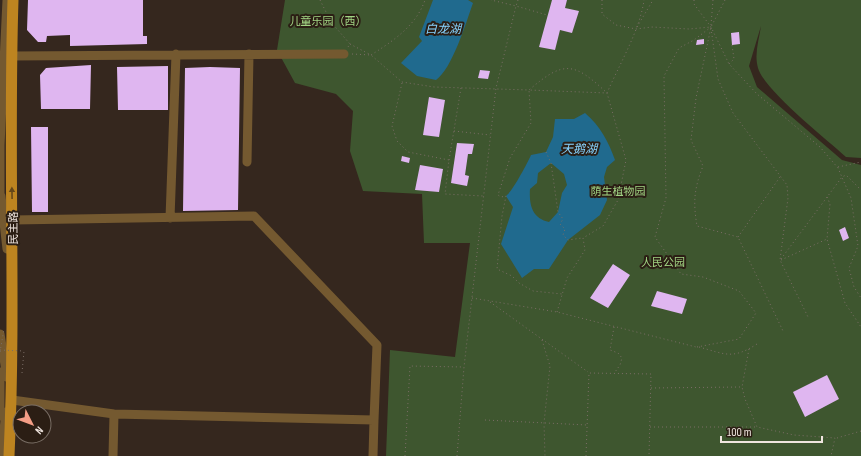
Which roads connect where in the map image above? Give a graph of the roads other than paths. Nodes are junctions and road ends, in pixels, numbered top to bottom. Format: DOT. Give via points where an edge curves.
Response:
graph roads {
  1 [pos="3,0"];
  2 [pos="7,0"];
  3 [pos="13,0"];
  4 [pos="1,15"];
  5 [pos="176,54"];
  6 [pos="249,54"];
  7 [pos="344,54"];
  8 [pos="11,56"];
  9 [pos="0,77"];
  10 [pos="4,102"];
  11 [pos="247,162"];
  12 [pos="1,196"];
  13 [pos="0,208"];
  14 [pos="170,218"];
  15 [pos="13,220"];
  16 [pos="2,331"];
  17 [pos="3,375"];
  18 [pos="12,400"];
  19 [pos="114,414"];
  20 [pos="0,416"];
  21 [pos="374,420"];
  22 [pos="1,456"];
  23 [pos="9,456"];
  24 [pos="113,456"];
  25 [pos="373,456"];
  1 -- 4 [label="street"];
  2 -- 10 [label="street"];
  3 -- 8 [label="main road, 民主路"];
  4 -- 9 [label="street"];
  5 -- 6 [label="street"];
  5 -- 8 [label="street"];
  5 -- 14 [label="street"];
  6 -- 7 [label="street"];
  6 -- 11 [label="street"];
  8 -- 10 [label="main road, 民主路"];
  10 -- 12 [label="street" via="0,145"];
  15 -- 10 [label="main road, 民主路, one-way"];
  12 -- 13 [label="street"];
  12 -- 17 [label="street" via="7,240"];
  14 -- 15 [label="street"];
  14 -- 21 [label="street" via="254,216 377,345"];
  15 -- 18 [label="main road, 民主路"];
  16 -- 17 [label="street"];
  17 -- 20 [label="street"];
  17 -- 22 [label="street" via="6,410"];
  18 -- 19 [label="street"];
  18 -- 23 [label="main road, 民主路"];
  19 -- 21 [label="street"];
  19 -- 24 [label="street"];
  21 -- 25 [label="street"];
}
